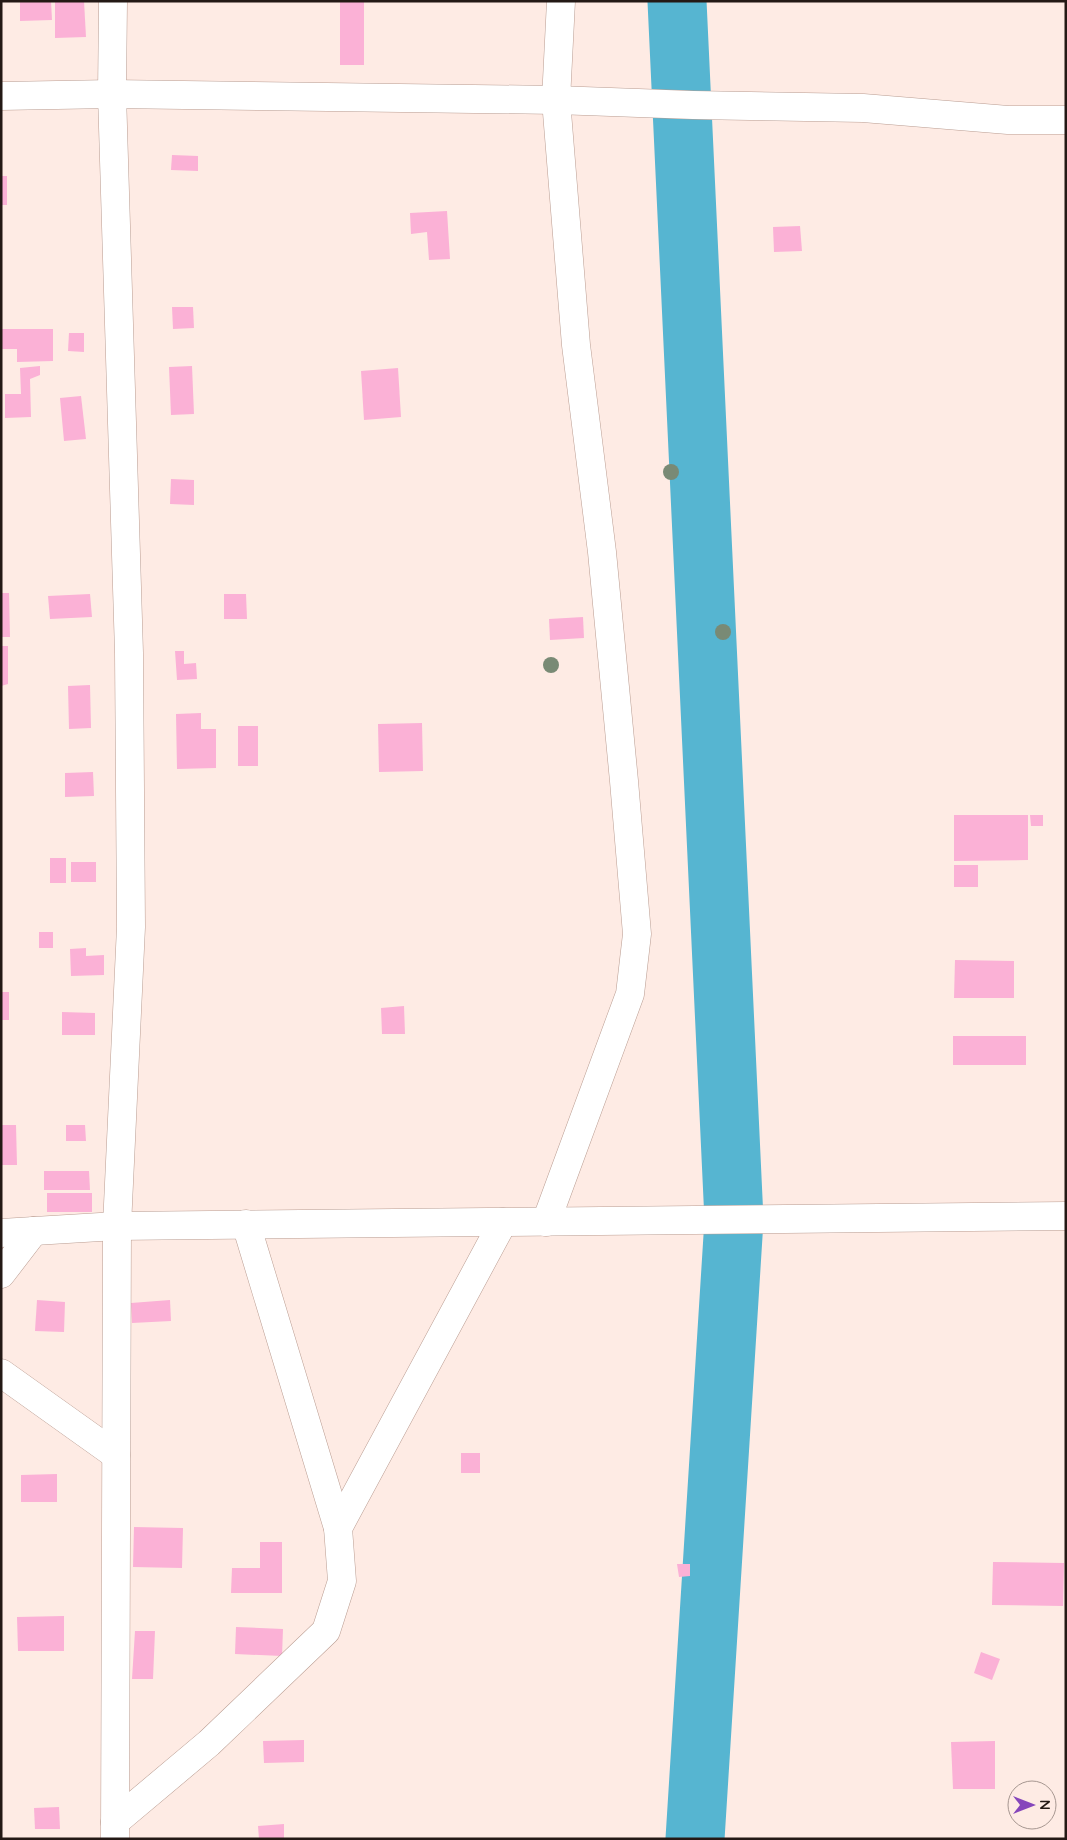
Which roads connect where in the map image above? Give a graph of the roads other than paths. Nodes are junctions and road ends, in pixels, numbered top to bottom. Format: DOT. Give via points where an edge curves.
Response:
graph roads {
  1 [pos="113,1"];
  2 [pos="561,1"];
  3 [pos="112,94"];
  4 [pos="1,96"];
  5 [pos="556,100"];
  6 [pos="1066,120"];
  7 [pos="1066,1216"];
  8 [pos="503,1222"];
  9 [pos="546,1222"];
  10 [pos="246,1224"];
  11 [pos="117,1226"];
  12 [pos="34,1231"];
  13 [pos="1,1233"];
  14 [pos="1,1274"];
  15 [pos="1,1373"];
  16 [pos="116,1455"];
  17 [pos="338,1528"];
  18 [pos="115,1831"];
  1 -- 3 [label="street"];
  2 -- 5 [label="street"];
  3 -- 4 [label="street"];
  3 -- 5 [label="street"];
  3 -- 11 [label="street" via="129,653 131,927"];
  5 -- 6 [label="street" via="863,108 1008,120"];
  5 -- 9 [label="street" via="576,344 602,552 637,934 630,994"];
  7 -- 9 [label="street"];
  8 -- 9 [label="street"];
  8 -- 10 [label="street"];
  8 -- 17 [label="street"];
  10 -- 11 [label="street"];
  10 -- 17 [label="street"];
  11 -- 12 [label="street"];
  11 -- 16 [label="street"];
  12 -- 13 [label="street"];
  12 -- 14 [label="street"];
  15 -- 16 [label="street"];
  16 -- 18 [label="street"];
  17 -- 18 [label="street" via="342,1581 326,1631"];
}
